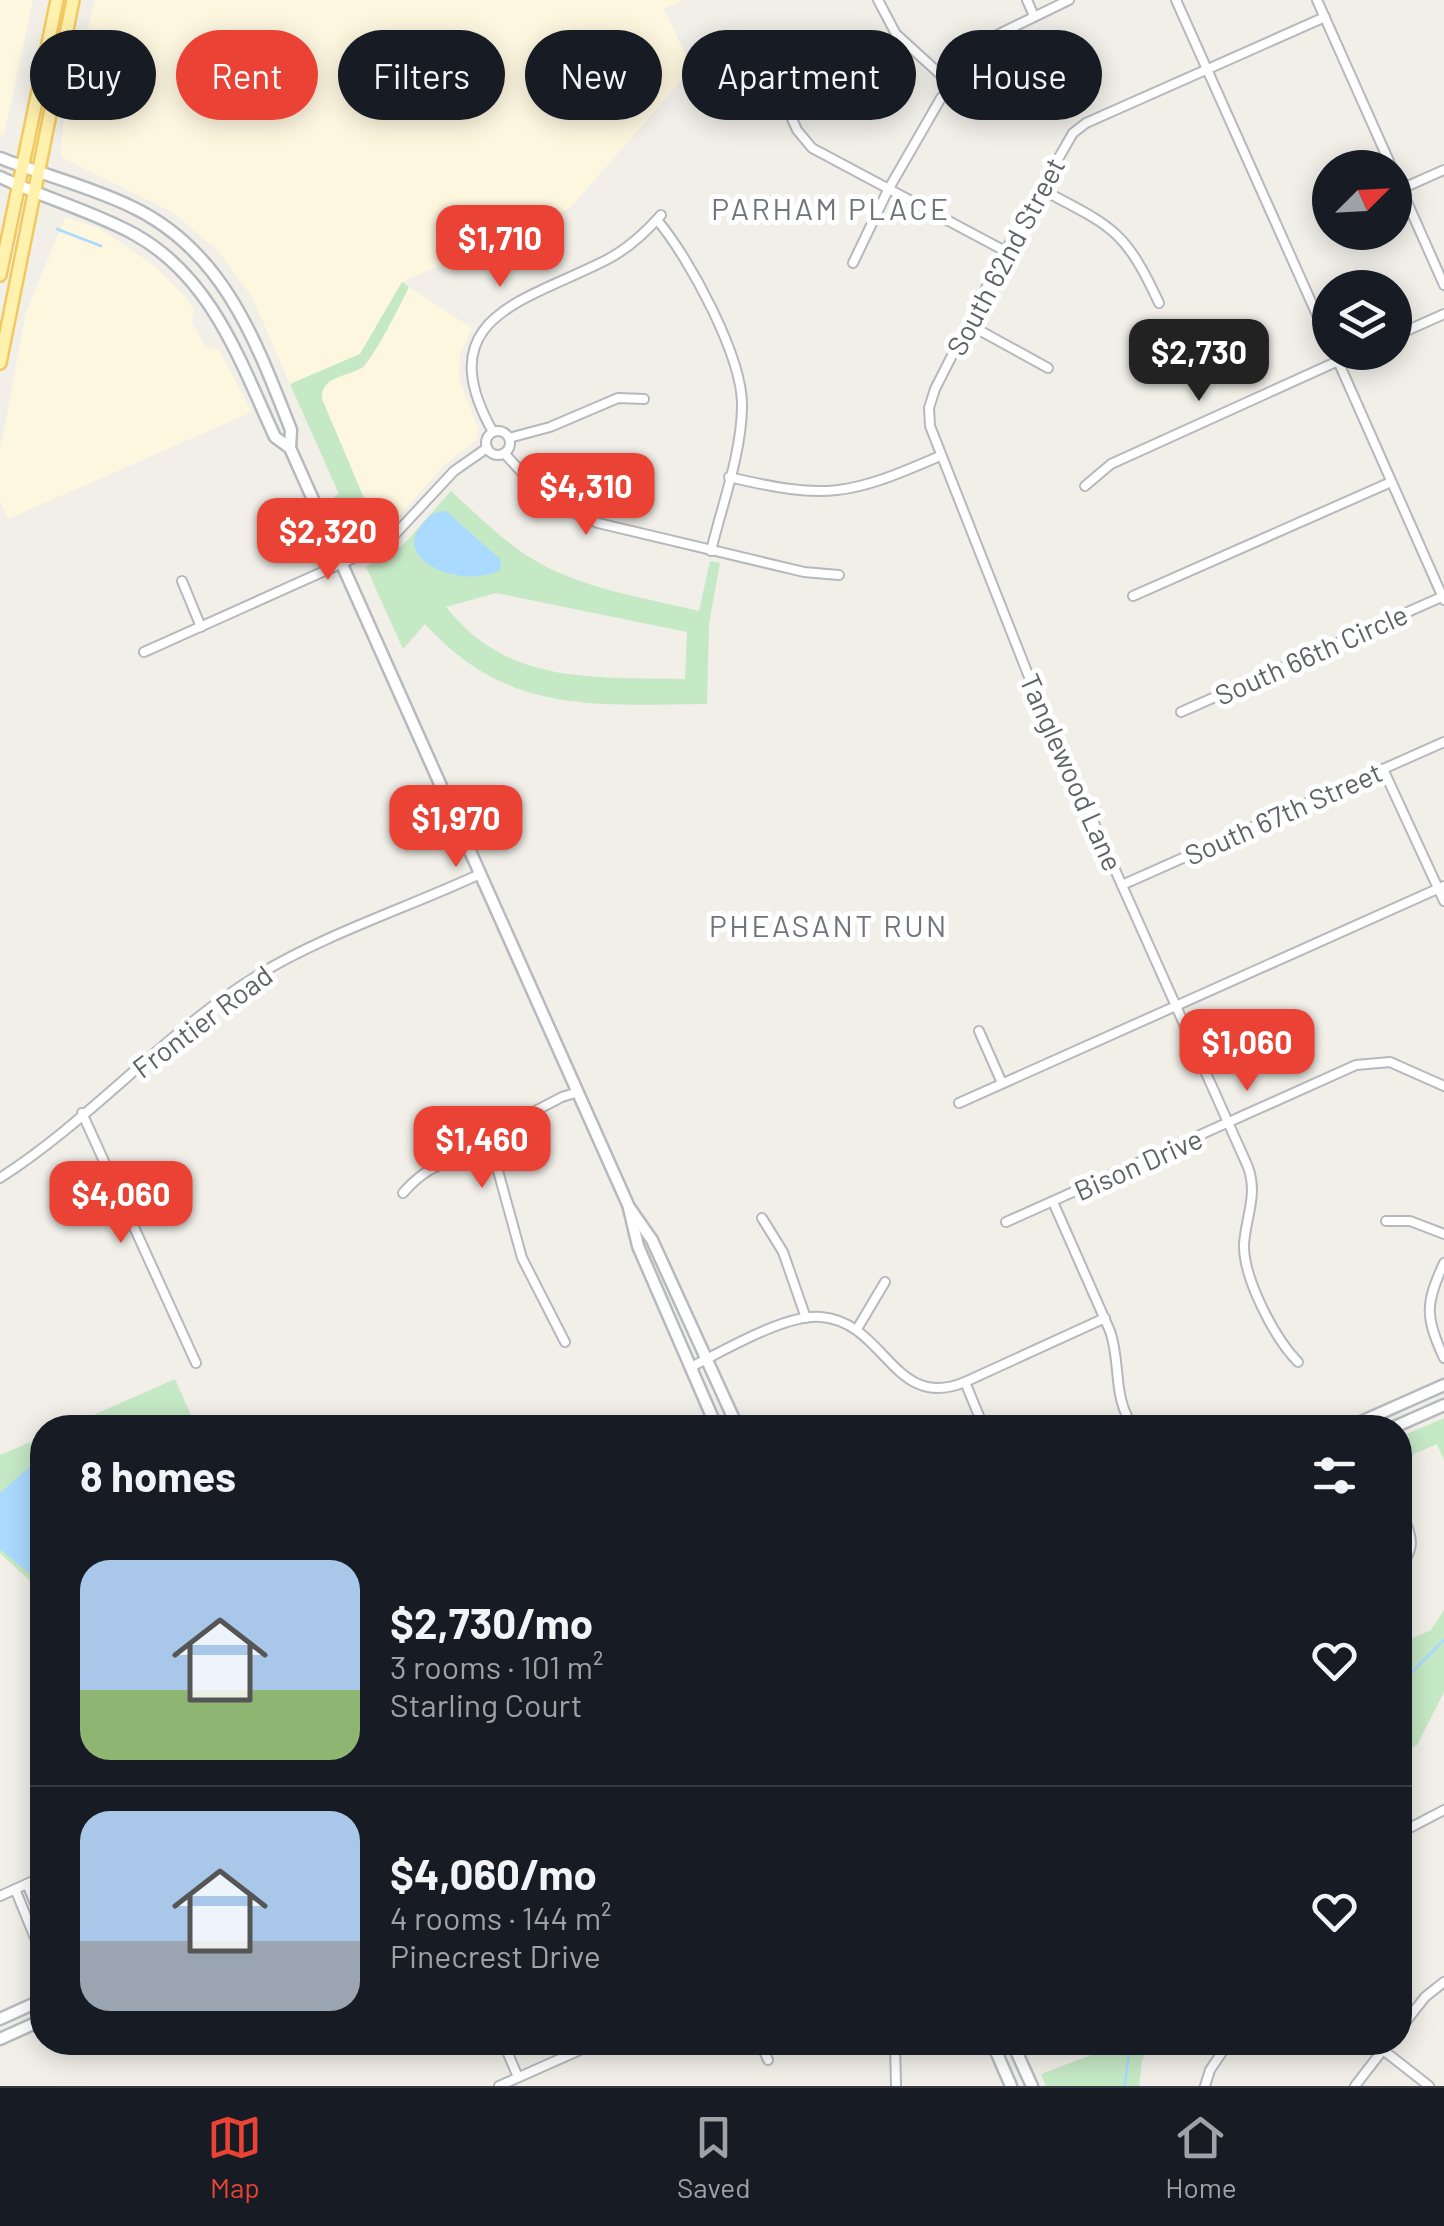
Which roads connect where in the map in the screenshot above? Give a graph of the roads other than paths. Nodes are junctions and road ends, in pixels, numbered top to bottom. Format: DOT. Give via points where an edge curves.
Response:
graph roads {
  1 [pos="56,0"];
  2 [pos="73,0"];
  3 [pos="878,0"];
  4 [pos="1027,0"];
  5 [pos="1069,0"];
  6 [pos="1176,0"];
  7 [pos="1317,0"];
  8 [pos="1034,16"];
  9 [pos="1325,17"];
  10 [pos="1010,30"];
  11 [pos="1207,69"];
  12 [pos="936,70"];
  13 [pos="936,108"];
  14 [pos="795,120"];
  15 [pos="1384,150"];
  16 [pos="0,158"];
  17 [pos="22,167"];
  18 [pos="1444,170"];
  19 [pos="38,172"];
  20 [pos="0,177"];
  21 [pos="1412,184"];
  22 [pos="18,185"];
  23 [pos="1040,188"];
  24 [pos="888,190"];
  25 [pos="34,192"];
  26 [pos="1412,214"];
  27 [pos="1005,251"];
  28 [pos="853,262"];
  29 [pos="0,275"];
  30 [pos="1444,285"];
  31 [pos="1159,303"];
  32 [pos="1312,304"];
  33 [pos="1444,314"];
  34 [pos="968,324"];
  35 [pos="1412,328"];
  36 [pos="0,363"];
  37 [pos="1048,368"];
  38 [pos="1312,368"];
  39 [pos="1342,370"];
  40 [pos="644,399"];
  41 [pos="929,416"];
  42 [pos="493,432"];
  43 [pos="509,438"];
  44 [pos="290,448"];
  45 [pos="487,448"];
  46 [pos="504,453"];
  47 [pos="940,456"];
  48 [pos="729,478"];
  49 [pos="1391,482"];
  50 [pos="1085,486"];
  51 [pos="710,551"];
  52 [pos="342,565"];
  53 [pos="840,574"];
  54 [pos="182,581"];
  55 [pos="1133,596"];
  56 [pos="1444,597"];
  57 [pos="202,627"];
  58 [pos="144,652"];
  59 [pos="1180,712"];
  60 [pos="1444,742"];
  61 [pos="1383,769"];
  62 [pos="480,874"];
  63 [pos="1122,885"];
  64 [pos="1441,888"];
  65 [pos="1444,901"];
  66 [pos="1176,1006"];
  67 [pos="979,1032"];
  68 [pos="1002,1083"];
  69 [pos="1444,1086"];
  70 [pos="578,1092"];
  71 [pos="959,1102"];
  72 [pos="82,1113"];
  73 [pos="1228,1124"];
  74 [pos="495,1160"];
  75 [pos="0,1178"];
  76 [pos="402,1192"];
  77 [pos="1053,1202"];
  78 [pos="629,1207"];
  79 [pos="762,1218"];
  80 [pos="1386,1221"];
  81 [pos="1006,1222"];
  82 [pos="1444,1234"];
  83 [pos="1444,1263"];
  84 [pos="885,1282"];
  85 [pos="806,1318"];
  86 [pos="1105,1318"];
  87 [pos="857,1329"];
  88 [pos="565,1342"];
  89 [pos="1444,1358"];
  90 [pos="706,1359"];
  91 [pos="1298,1362"];
  92 [pos="196,1363"];
  93 [pos="691,1367"];
  94 [pos="965,1382"];
  95 [pos="1444,1385"];
  96 [pos="1444,1405"];
  97 [pos="711,1415"];
  98 [pos="732,1415"];
  99 [pos="979,1415"];
  100 [pos="1127,1415"];
  101 [pos="1376,1415"];
  102 [pos="1412,1419"];
  103 [pos="1444,1810"];
  104 [pos="1412,1826"];
  105 [pos="30,1883"];
  106 [pos="27,1884"];
  107 [pos="14,1890"];
  108 [pos="30,1891"];
  109 [pos="0,1896"];
  110 [pos="30,1927"];
  111 [pos="1444,1982"];
  112 [pos="30,2006"];
  113 [pos="1412,2013"];
  114 [pos="0,2020"];
  115 [pos="30,2025"];
  116 [pos="0,2039"];
  117 [pos="508,2055"];
  118 [pos="569,2055"];
  119 [pos="766,2055"];
  120 [pos="895,2055"];
  121 [pos="998,2055"];
  122 [pos="1018,2055"];
  123 [pos="1220,2055"];
  124 [pos="1379,2055"];
  125 [pos="1396,2055"];
  126 [pos="768,2060"];
  127 [pos="518,2078"];
  128 [pos="499,2086"];
  129 [pos="896,2086"];
  130 [pos="1012,2086"];
  131 [pos="1032,2086"];
  132 [pos="1206,2086"];
  133 [pos="1354,2086"];
  134 [pos="1430,2086"];
  1 -- 17 [label="main road"];
  2 -- 19 [label="main road"];
  3 -- 12 [label="street" via="896,34"];
  4 -- 8 [label="street"];
  5 -- 8 [label="street"];
  6 -- 11 [label="street"];
  7 -- 9 [label="street"];
  8 -- 10 [label="street"];
  9 -- 11 [label="street, South 62nd Street"];
  9 -- 15 [label="street"];
  11 -- 23 [label="street, South 62nd Street" via="1079,127"];
  11 -- 32 [label="street"];
  13 -- 24 [label="street"];
  14 -- 24 [label="street" via="820,154"];
  16 -- 17 [label="main road"];
  17 -- 19 [label="main road"];
  17 -- 22 [label="main road"];
  18 -- 21 [label="street"];
  19 -- 25 [label="main road"];
  19 -- 44 [label="main road" via="149,216 209,266 245,320 290,430"];
  20 -- 22 [label="main road"];
  22 -- 25 [label="main road"];
  22 -- 29 [label="main road"];
  23 -- 27 [label="street, South 62nd Street"];
  23 -- 31 [label="street" via="1116,232 1135,253"];
  24 -- 27 [label="street"];
  24 -- 28 [label="street"];
  25 -- 36 [label="main road"];
  25 -- 44 [label="main road" via="136,235 182,270 220,321 275,437"];
  26 -- 30 [label="street"];
  27 -- 34 [label="street, South 62nd Street"];
  33 -- 35 [label="street"];
  34 -- 37 [label="street"];
  34 -- 41 [label="street, South 62nd Street" via="934,389"];
  38 -- 50 [label="street" via="1110,464"];
  39 -- 49 [label="street"];
  40 -- 43 [label="street" via="618,398"];
  41 -- 47 [label="street, Tanglewood Lane"];
  42 -- 43 [label="street"];
  42 -- 45 [label="street"];
  42 -- 48 [label="street" via="470,376 481,334 520,298 609,259 659,218 696,278 735,367 742,407"];
  43 -- 46 [label="street"];
  44 -- 52 [label="main road"];
  45 -- 46 [label="street"];
  45 -- 52 [label="street" via="448,476 392,540"];
  46 -- 51 [label="street" via="538,490 576,514"];
  47 -- 48 [label="street" via="844,491 788,491"];
  47 -- 63 [label="street, Tanglewood Lane"];
  48 -- 51 [label="street"];
  49 -- 55 [label="street"];
  49 -- 56 [label="street"];
  51 -- 53 [label="street"];
  52 -- 57 [label="street"];
  52 -- 62 [label="main road"];
  54 -- 57 [label="street"];
  56 -- 59 [label="street, South 66th Circle"];
  57 -- 58 [label="street"];
  60 -- 61 [label="street, South 67th Street"];
  61 -- 63 [label="street, South 67th Street"];
  61 -- 64 [label="street"];
  62 -- 70 [label="main road"];
  62 -- 72 [label="street, Frontier Road" via="258,975"];
  63 -- 66 [label="street, Tanglewood Lane"];
  64 -- 65 [label="street"];
  64 -- 66 [label="street"];
  66 -- 68 [label="street"];
  66 -- 73 [label="street, Tanglewood Lane"];
  67 -- 68 [label="street"];
  68 -- 71 [label="street"];
  69 -- 73 [label="street, Bison Drive" via="1400,1065 1369,1062"];
  70 -- 74 [label="street" via="514,1122"];
  70 -- 78 [label="main road"];
  72 -- 75 [label="street, Frontier Road"];
  72 -- 92 [label="street"];
  73 -- 77 [label="street, Bison Drive"];
  73 -- 91 [label="street, Tanglewood Lane" via="1253,1190 1246,1261 1275,1335"];
  74 -- 76 [label="street" via="436,1164"];
  74 -- 88 [label="street" via="522,1258"];
  77 -- 81 [label="street, Bison Drive"];
  77 -- 86 [label="street"];
  78 -- 90 [label="main road" via="648,1232"];
  78 -- 93 [label="main road" via="638,1246"];
  79 -- 85 [label="street" via="783,1252"];
  80 -- 82 [label="street" via="1410,1221"];
  83 -- 89 [label="street" via="1428,1310"];
  84 -- 87 [label="street"];
  85 -- 87 [label="street"];
  85 -- 90 [label="street"];
  86 -- 94 [label="street"];
  86 -- 100 [label="street"];
  87 -- 94 [label="street" via="920,1387 941,1390"];
  90 -- 93 [label="street"];
  90 -- 98 [label="main road"];
  93 -- 97 [label="main road"];
  94 -- 99 [label="street"];
  95 -- 101 [label="main road"];
  96 -- 102 [label="main road"];
  103 -- 104 [label="street"];
  105 -- 106 [label="street"];
  106 -- 107 [label="street"];
  106 -- 108 [label="street"];
  107 -- 109 [label="street"];
  107 -- 110 [label="street"];
  111 -- 113 [label="street"];
  112 -- 114 [label="main road"];
  115 -- 116 [label="main road"];
  117 -- 127 [label="street"];
  118 -- 127 [label="street"];
  119 -- 126 [label="street"];
  120 -- 129 [label="street"];
  121 -- 130 [label="main road"];
  122 -- 131 [label="main road"];
  123 -- 132 [label="street"];
  124 -- 133 [label="street"];
  125 -- 134 [label="street"];
  127 -- 128 [label="street"];
}
